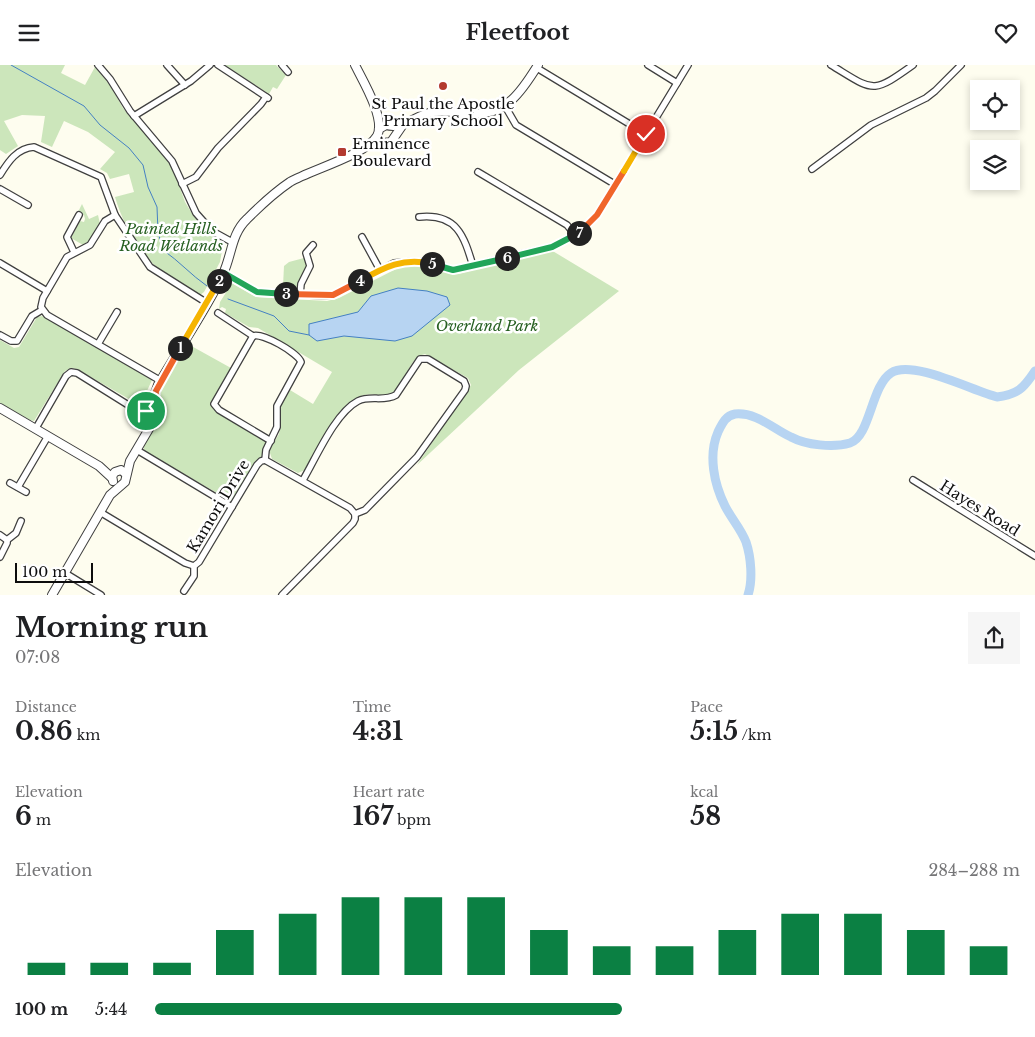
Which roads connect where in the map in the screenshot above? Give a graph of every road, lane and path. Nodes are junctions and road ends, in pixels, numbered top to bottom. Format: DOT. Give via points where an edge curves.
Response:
graph roads {
  1 [pos="98,65"];
  2 [pos="167,65"];
  3 [pos="210,65"];
  4 [pos="218,65"];
  5 [pos="282,65"];
  6 [pos="355,65"];
  7 [pos="648,65"];
  8 [pos="688,65"];
  9 [pos="831,65"];
  10 [pos="913,65"];
  11 [pos="961,65"];
  12 [pos="538,66"];
  13 [pos="288,72"];
  14 [pos="678,83"];
  15 [pos="185,85"];
  16 [pos="505,106"];
  17 [pos="134,116"];
  18 [pos="402,125"];
  19 [pos="383,132"];
  20 [pos="646,134"];
  21 [pos="395,136"];
  22 [pos="812,169"];
  23 [pos="478,172"];
  24 [pos="0,175"];
  25 [pos="182,183"];
  26 [pos="616,185"];
  27 [pos="0,189"];
  28 [pos="28,205"];
  29 [pos="80,215"];
  30 [pos="115,215"];
  31 [pos="419,217"];
  32 [pos="576,236"];
  33 [pos="362,237"];
  34 [pos="232,242"];
  35 [pos="313,245"];
  36 [pos="74,253"];
  37 [pos="0,264"];
  38 [pos="473,266"];
  39 [pos="380,269"];
  40 [pos="224,273"];
  41 [pos="47,291"];
  42 [pos="300,295"];
  43 [pos="207,303"];
  44 [pos="42,310"];
  45 [pos="117,312"];
  46 [pos="218,313"];
  47 [pos="0,335"];
  48 [pos="253,336"];
  49 [pos="98,345"];
  50 [pos="160,381"];
  51 [pos="0,408"];
  52 [pos="154,414"];
  53 [pos="36,428"];
  54 [pos="48,436"];
  55 [pos="271,441"];
  56 [pos="137,451"];
  57 [pos="266,460"];
  58 [pos="99,466"];
  59 [pos="121,472"];
  60 [pos="112,479"];
  61 [pos="303,480"];
  62 [pos="913,480"];
  63 [pos="10,483"];
  64 [pos="121,485"];
  65 [pos="18,487"];
  66 [pos="26,492"];
  67 [pos="110,495"];
  68 [pos="232,507"];
  69 [pos="100,512"];
  70 [pos="355,514"];
  71 [pos="21,521"];
  72 [pos="0,535"];
  73 [pos="6,541"];
  74 [pos="1035,556"];
  75 [pos="0,557"];
  76 [pos="194,566"];
  77 [pos="64,573"];
  78 [pos="184,591"];
  79 [pos="52,595"];
  80 [pos="102,595"];
  81 [pos="282,595"];
  1 -- 17 [label="street"];
  2 -- 15 [label="street"];
  3 -- 15 [label="street"];
  4 -- 25 [label="street" via="267,98 218,148 196,177"];
  5 -- 13 [label="street"];
  6 -- 19 [label="street"];
  7 -- 14 [label="street"];
  8 -- 14 [label="street"];
  9 -- 10 [label="street" via="861,83 876,87 886,84"];
  11 -- 22 [label="street" via="926,98 871,125"];
  12 -- 16 [label="street" via="523,91"];
  12 -- 20 [label="street"];
  14 -- 20 [label="street"];
  15 -- 17 [label="street"];
  16 -- 18 [label="street" via="479,114 431,113"];
  16 -- 26 [label="street" via="516,125"];
  17 -- 25 [label="street" via="172,161"];
  18 -- 19 [label="street"];
  18 -- 21 [label="street"];
  19 -- 21 [label="street"];
  19 -- 21 [label="street" via="389,143"];
  19 -- 34 [label="street" via="367,145 283,187 247,219"];
  20 -- 26 [label="street"];
  23 -- 32 [label="street" via="567,225"];
  24 -- 30 [label="street" via="17,153 28,147 38,148 101,177"];
  25 -- 34 [label="street" via="196,213 212,231"];
  26 -- 32 [label="street" via="592,222"];
  27 -- 28 [label="street"];
  29 -- 36 [label="street" via="67,237"];
  30 -- 36 [label="street" via="105,221 90,245"];
  30 -- 43 [label="street" via="150,267"];
  31 -- 38 [label="street" via="437,217 456,227 466,241"];
  32 -- 38 [label="street" via="552,247"];
  33 -- 39 [label="street"];
  34 -- 40 [label="street"];
  35 -- 42 [label="street" via="306,253 310,267 301,284"];
  36 -- 41 [label="street" via="65,259"];
  37 -- 41 [label="street"];
  38 -- 39 [label="street" via="453,270 411,261"];
  39 -- 42 [label="street" via="333,295"];
  40 -- 42 [label="street" via="257,292"];
  40 -- 43 [label="street"];
  41 -- 44 [label="street"];
  43 -- 50 [label="street"];
  44 -- 47 [label="street" via="32,316 17,341"];
  44 -- 49 [label="street"];
  45 -- 49 [label="street"];
  46 -- 48 [label="street, Kamori Drive"];
  48 -- 55 [label="street, Kamori Drive" via="262,335 300,360 277,406 277,427"];
  48 -- 55 [label="street" via="214,404 218,410"];
  49 -- 50 [label="street"];
  50 -- 52 [label="street" via="154,395"];
  51 -- 53 [label="street"];
  52 -- 53 [label="street" via="145,415 72,372 63,381"];
  52 -- 56 [label="street"];
  53 -- 54 [label="street"];
  54 -- 58 [label="street"];
  54 -- 65 [label="street"];
  55 -- 57 [label="street, Kamori Drive" via="266,450"];
  56 -- 59 [label="street"];
  56 -- 68 [label="street"];
  57 -- 61 [label="street"];
  57 -- 68 [label="street, Kamori Drive" via="257,465"];
  58 -- 59 [label="street"];
  58 -- 60 [label="street"];
  59 -- 60 [label="street" via="113,473"];
  59 -- 64 [label="street" via="125,481"];
  60 -- 64 [label="street"];
  60 -- 67 [label="street"];
  61 -- 70 [label="street"];
  61 -- 70 [label="street" via="342,415 359,401 396,395 420,359 428,359 462,379 466,386 417,457 365,510"];
  62 -- 74 [label="street, Hayes Road"];
  63 -- 65 [label="street"];
  64 -- 67 [label="street"];
  65 -- 66 [label="street"];
  67 -- 69 [label="street"];
  68 -- 76 [label="street, Kamori Drive" via="200,562"];
  69 -- 76 [label="street"];
  69 -- 77 [label="street"];
  70 -- 81 [label="street" via="353,523"];
  71 -- 73 [label="street" via="16,533"];
  72 -- 73 [label="street"];
  73 -- 75 [label="street"];
  76 -- 78 [label="street, Kamori Drive" via="194,576"];
  77 -- 79 [label="street"];
  77 -- 80 [label="street"];
}
